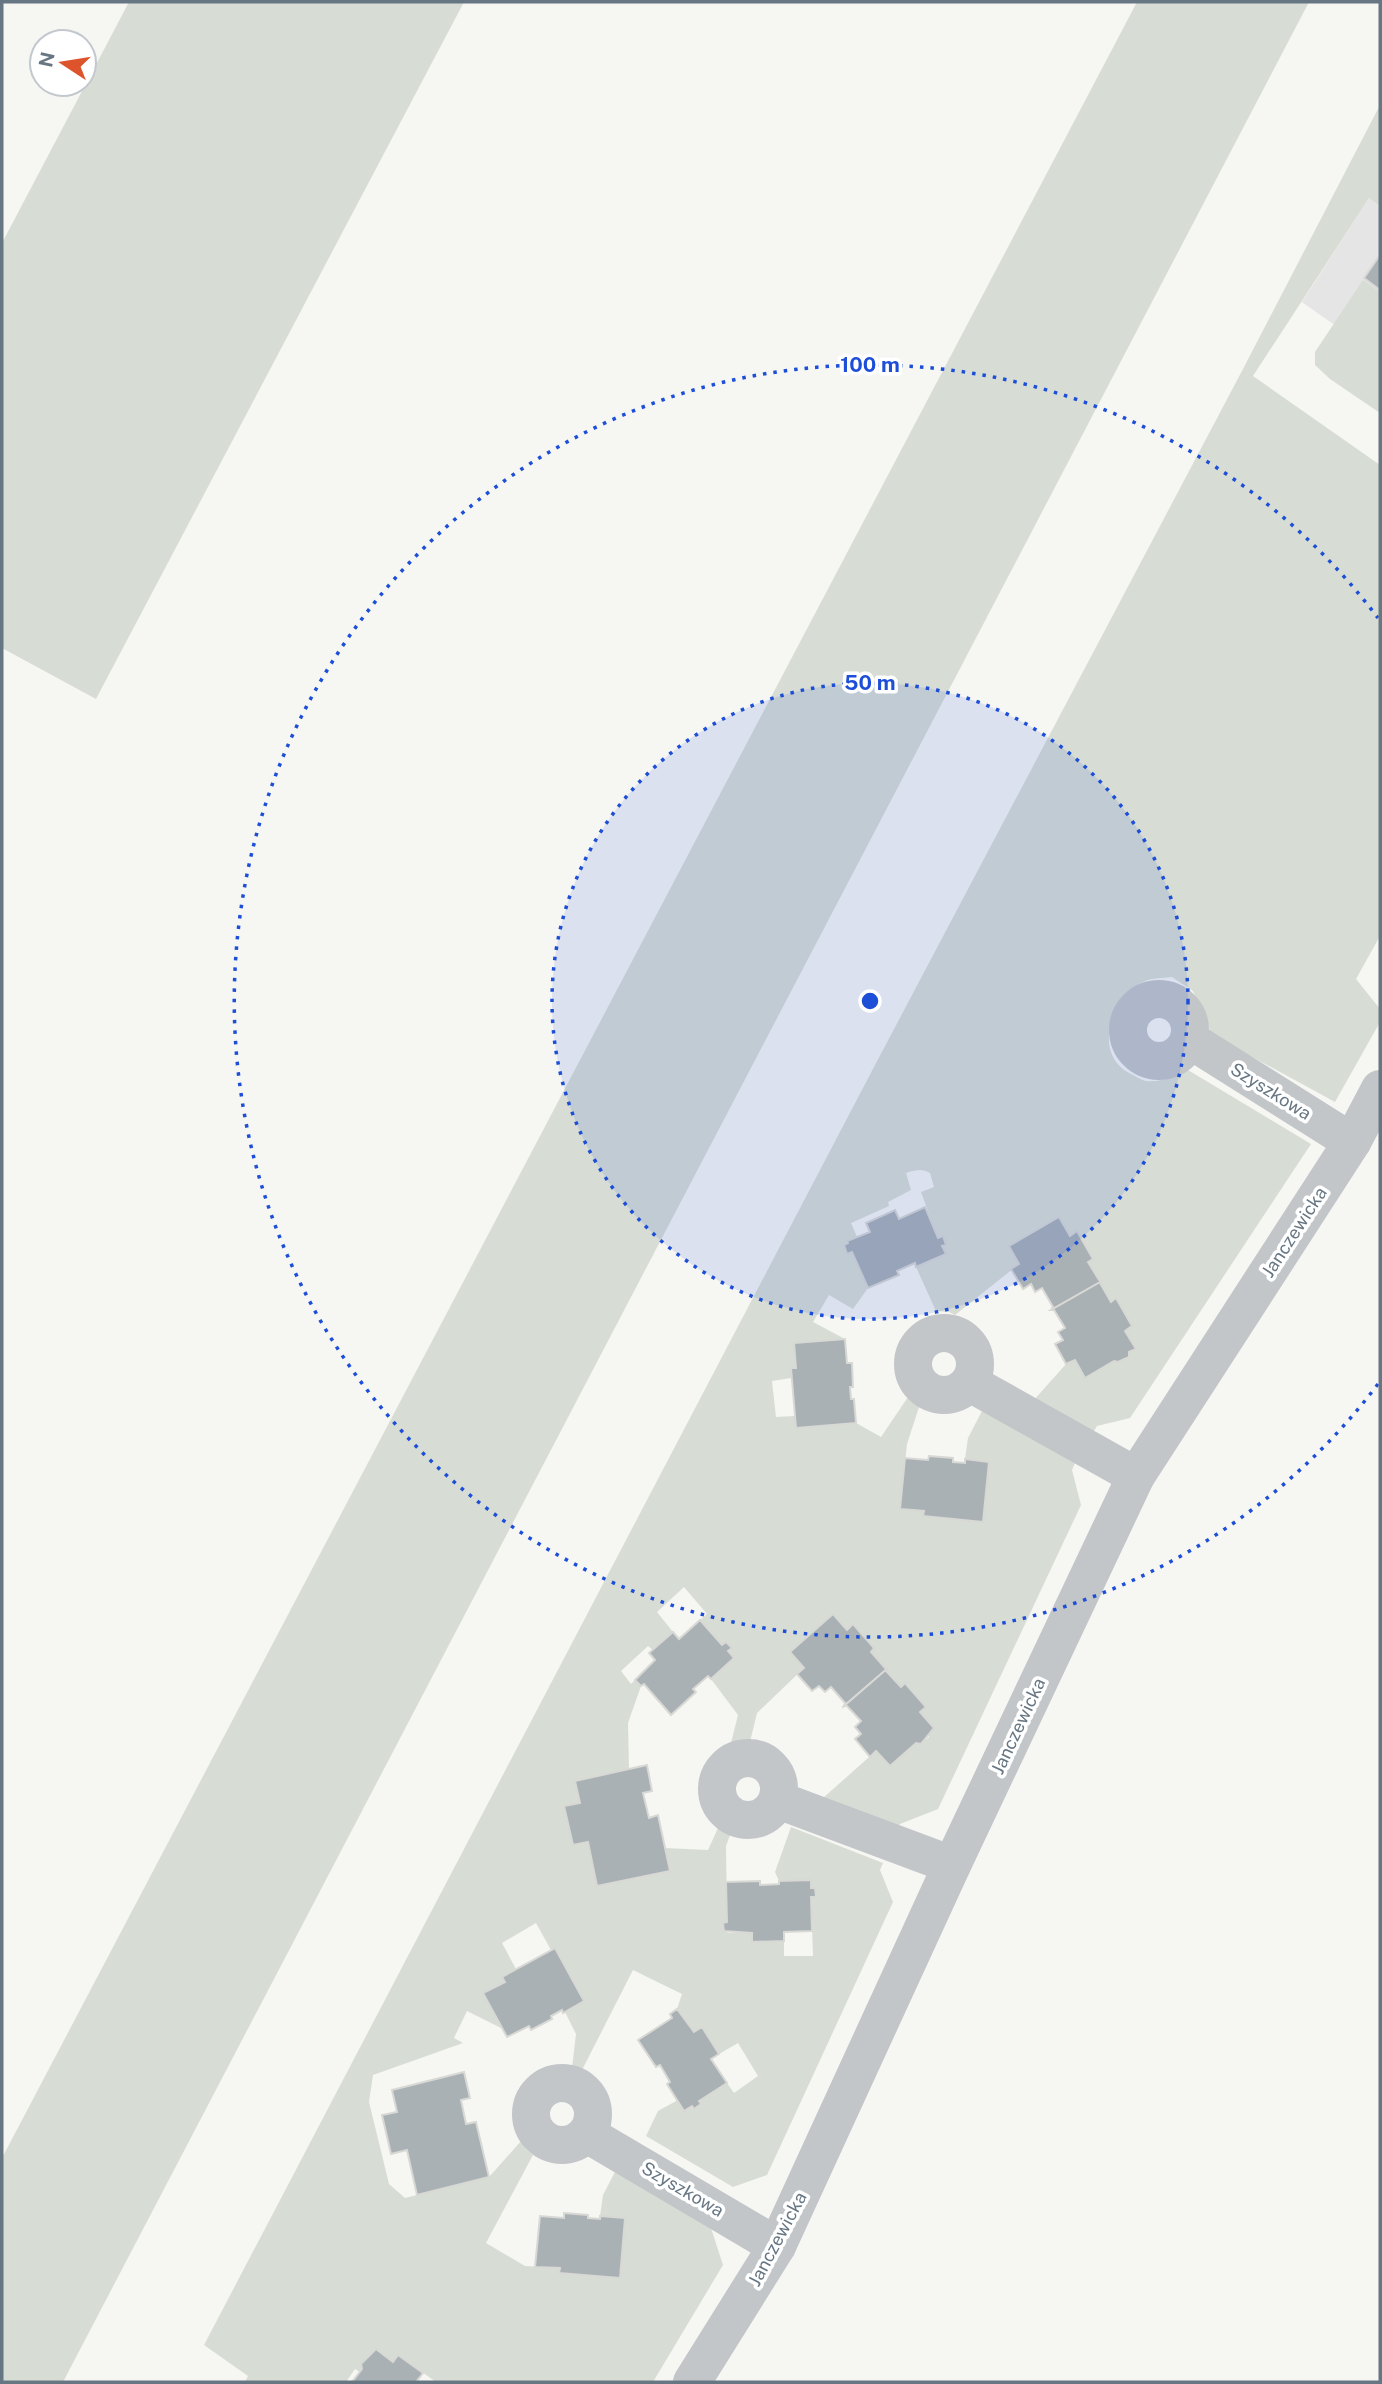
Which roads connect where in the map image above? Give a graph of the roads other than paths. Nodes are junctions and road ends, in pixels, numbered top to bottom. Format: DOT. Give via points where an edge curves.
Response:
graph roads {
  1 [pos="1190,1040"];
  2 [pos="1380,1089"];
  3 [pos="1352,1142"];
  4 [pos="970,1383"];
  5 [pos="1136,1476"];
  6 [pos="778,1800"];
  7 [pos="952,1865"];
  8 [pos="587,2134"];
  9 [pos="777,2246"];
  10 [pos="692,2382"];
  1 -- 3 [label="street, Szyszkowa"];
  2 -- 3 [label="street, Janczewicka"];
  3 -- 5 [label="street, Janczewicka"];
  4 -- 5 [label="street"];
  5 -- 7 [label="street, Janczewicka"];
  6 -- 7 [label="street"];
  7 -- 9 [label="street, Janczewicka"];
  8 -- 9 [label="street, Szyszkowa"];
  9 -- 10 [label="street, Janczewicka"];
}
